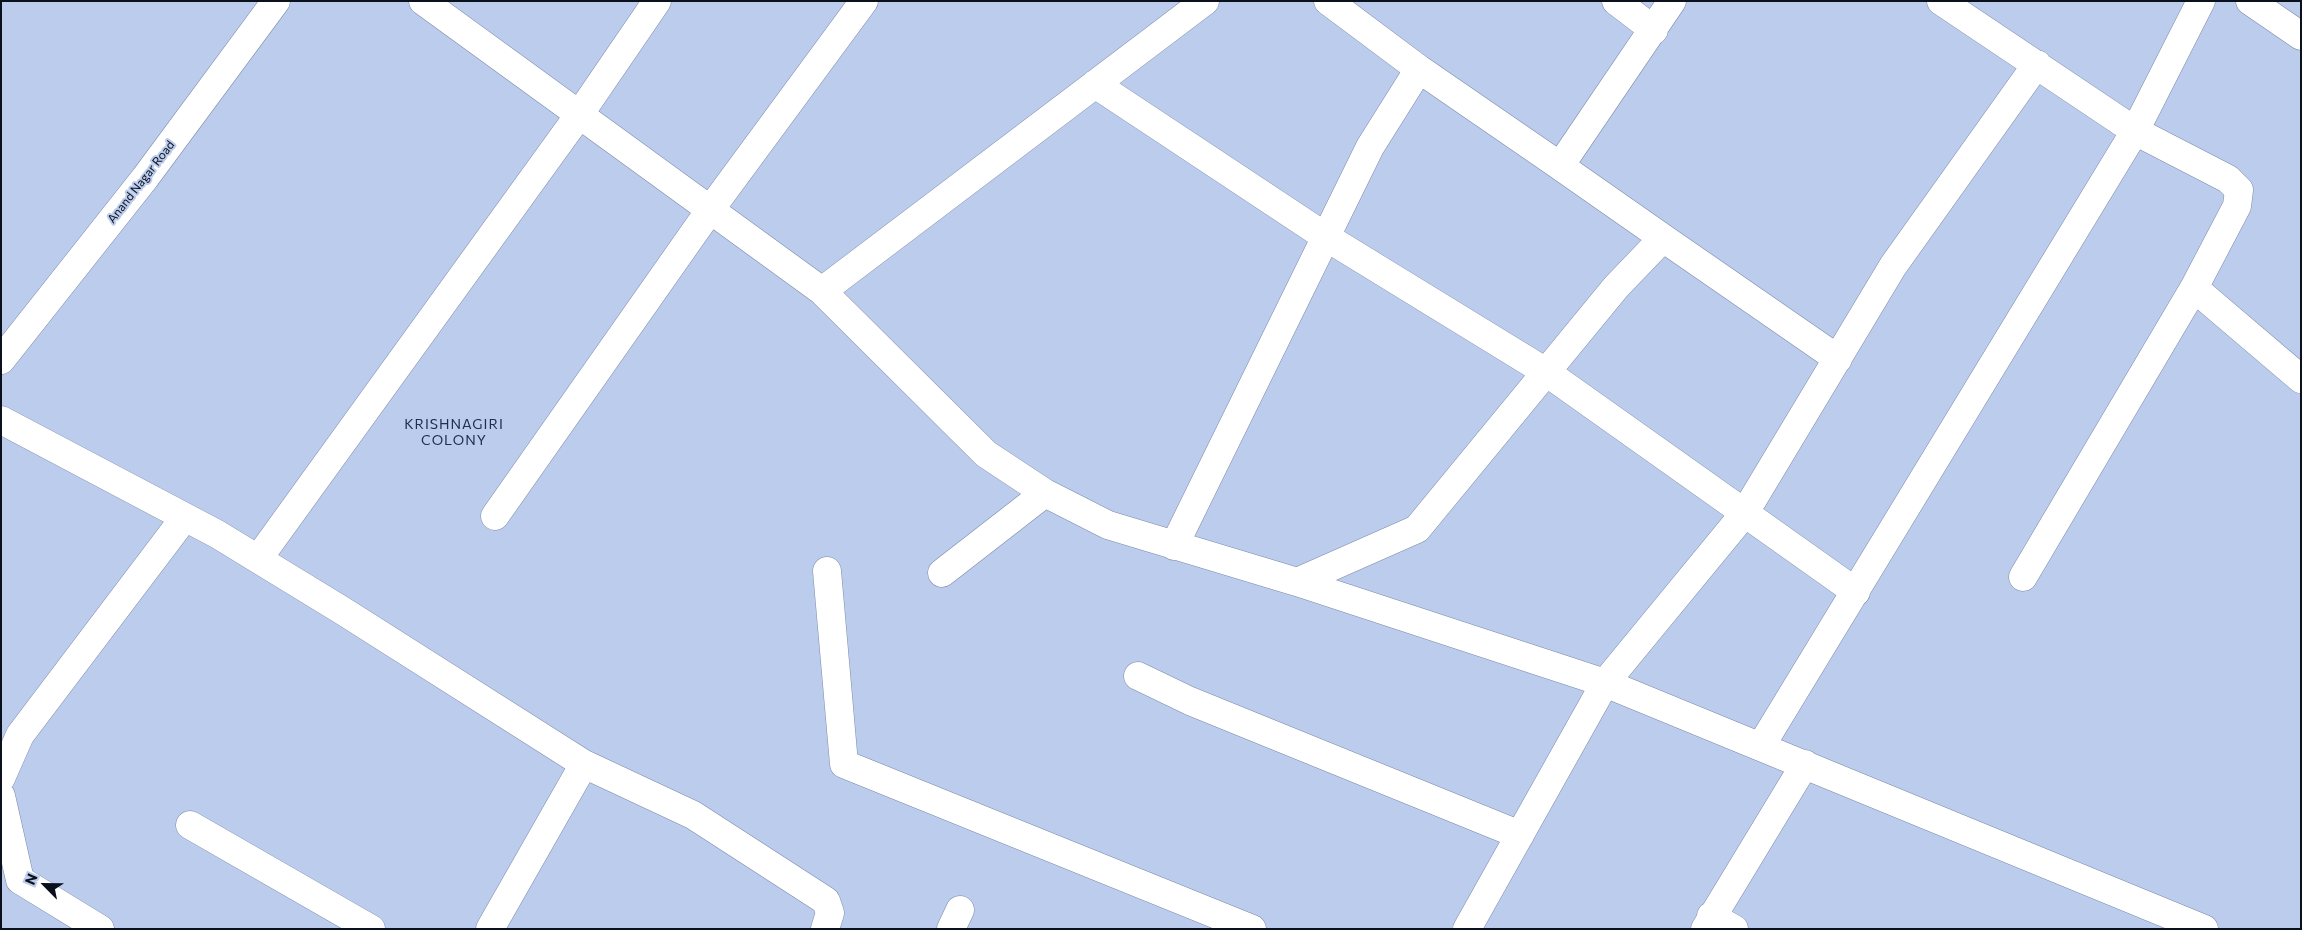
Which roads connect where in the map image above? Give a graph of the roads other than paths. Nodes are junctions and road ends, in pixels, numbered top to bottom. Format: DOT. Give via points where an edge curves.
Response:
graph roads {
  1 [pos="276,1"];
  2 [pos="424,1"];
  3 [pos="657,1"];
  4 [pos="864,1"];
  5 [pos="1205,1"];
  6 [pos="1328,1"];
  7 [pos="1616,1"];
  8 [pos="1672,1"];
  9 [pos="1941,1"];
  10 [pos="2201,1"];
  11 [pos="2250,1"];
  12 [pos="1654,30"];
  13 [pos="2301,36"];
  14 [pos="2037,64"];
  15 [pos="1419,69"];
  16 [pos="1095,84"];
  17 [pos="579,115"];
  18 [pos="2135,131"];
  19 [pos="1560,166"];
  20 [pos="710,210"];
  21 [pos="1326,237"];
  22 [pos="1663,238"];
  23 [pos="2194,288"];
  24 [pos="822,291"];
  25 [pos="1838,359"];
  26 [pos="1,360"];
  27 [pos="1546,372"];
  28 [pos="2301,379"];
  29 [pos="1,420"];
  30 [pos="1045,493"];
  31 [pos="1744,514"];
  32 [pos="495,516"];
  33 [pos="185,517"];
  34 [pos="1174,546"];
  35 [pos="258,559"];
  36 [pos="827,571"];
  37 [pos="942,573"];
  38 [pos="2023,577"];
  39 [pos="1297,582"];
  40 [pos="1856,592"];
  41 [pos="1138,676"];
  42 [pos="1605,683"];
  43 [pos="1761,746"];
  44 [pos="584,764"];
  45 [pos="1805,764"];
  46 [pos="1,778"];
  47 [pos="1,796"];
  48 [pos="190,825"];
  49 [pos="1520,835"];
  50 [pos="1717,925"];
  51 [pos="100,929"];
  52 [pos="371,929"];
  53 [pos="490,929"];
  54 [pos="825,929"];
  55 [pos="1252,929"];
  56 [pos="1467,929"];
  57 [pos="2204,929"];
  1 -- 26 [label="street, Anand Nagar Road" via="145,178"];
  2 -- 17 [label="street"];
  3 -- 17 [label="street"];
  4 -- 20 [label="street"];
  5 -- 16 [label="street"];
  6 -- 15 [label="street"];
  7 -- 12 [label="street"];
  8 -- 12 [label="street"];
  9 -- 14 [label="street"];
  10 -- 18 [label="street"];
  11 -- 13 [label="street"];
  12 -- 19 [label="street"];
  14 -- 18 [label="street"];
  14 -- 25 [label="street" via="1893,266"];
  15 -- 19 [label="street"];
  15 -- 21 [label="street" via="1370,147"];
  16 -- 21 [label="street"];
  16 -- 24 [label="street"];
  17 -- 20 [label="street"];
  17 -- 35 [label="street"];
  18 -- 23 [label="street" via="2228,179 2239,190 2237,206"];
  18 -- 40 [label="street"];
  19 -- 22 [label="street"];
  20 -- 24 [label="street"];
  20 -- 32 [label="street"];
  21 -- 27 [label="street"];
  21 -- 34 [label="street"];
  22 -- 25 [label="street"];
  22 -- 27 [label="street" via="1616,288"];
  23 -- 28 [label="street"];
  23 -- 38 [label="street"];
  24 -- 30 [label="street" via="986,454"];
  25 -- 31 [label="street"];
  27 -- 31 [label="street"];
  27 -- 39 [label="street" via="1417,529"];
  29 -- 33 [label="street"];
  30 -- 34 [label="street" via="1108,525"];
  30 -- 37 [label="street"];
  31 -- 40 [label="street"];
  31 -- 42 [label="street"];
  33 -- 35 [label="street"];
  33 -- 46 [label="street" via="20,735"];
  34 -- 39 [label="street"];
  35 -- 44 [label="street"];
  36 -- 55 [label="street" via="844,764"];
  39 -- 42 [label="street"];
  40 -- 43 [label="street"];
  41 -- 49 [label="street" via="1190,701"];
  42 -- 43 [label="street"];
  42 -- 49 [label="street"];
  43 -- 45 [label="street"];
  44 -- 53 [label="street"];
  44 -- 54 [label="street" via="693,815 826,901 830,913"];
  45 -- 50 [label="street"];
  45 -- 57 [label="street"];
  47 -- 51 [label="street" via="20,880"];
  48 -- 52 [label="street"];
  49 -- 56 [label="street"];
}
